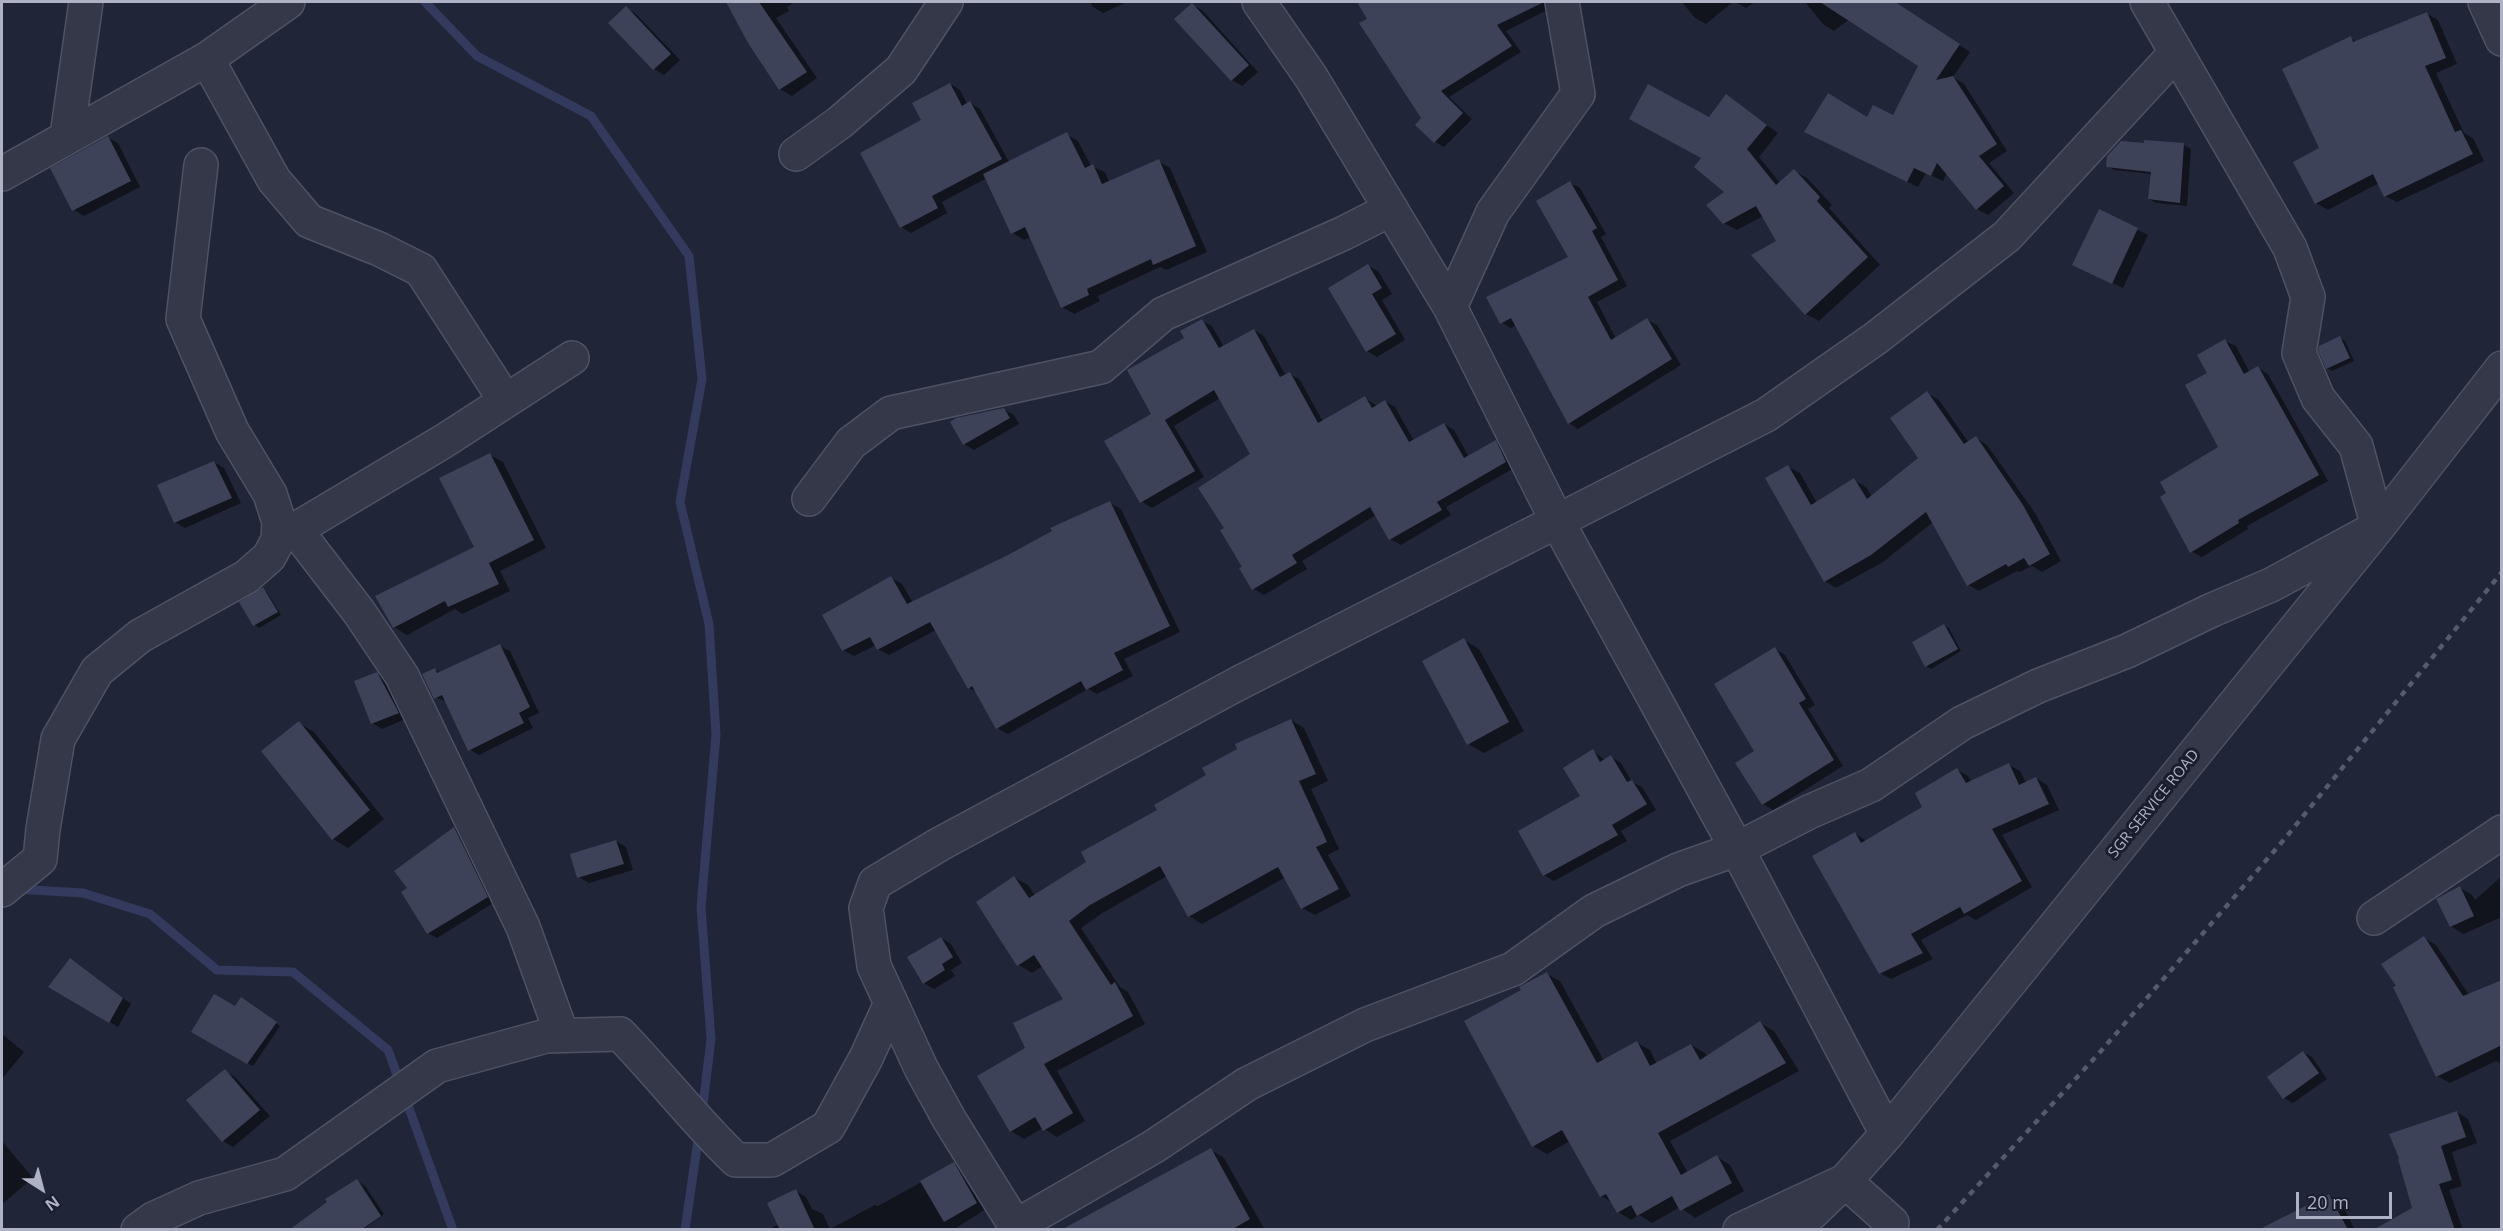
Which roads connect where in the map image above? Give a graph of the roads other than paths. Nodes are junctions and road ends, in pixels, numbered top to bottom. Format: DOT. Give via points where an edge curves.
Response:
graph roads {
  1 [pos="86,2"];
  2 [pos="288,2"];
  3 [pos="946,2"];
  4 [pos="1259,2"];
  5 [pos="1562,2"];
  6 [pos="2147,2"];
  7 [pos="2485,2"];
  8 [pos="2502,39"];
  9 [pos="2176,53"];
  10 [pos="207,59"];
  11 [pos="67,136"];
  12 [pos="796,154"];
  13 [pos="201,165"];
  14 [pos="2,174"];
  15 [pos="1391,209"];
  16 [pos="1450,307"];
  17 [pos="572,358"];
  18 [pos="2502,368"];
  19 [pos="505,400"];
  20 [pos="809,499"];
  21 [pos="1557,521"];
  22 [pos="2378,527"];
  23 [pos="287,535"];
  24 [pos="2502,832"];
  25 [pos="1737,849"];
  26 [pos="2,890"];
  27 [pos="2374,918"];
  28 [pos="891,1003"];
  29 [pos="562,1035"];
  30 [pos="1887,1134"];
  31 [pos="1845,1180"];
  32 [pos="1892,1223"];
  33 [pos="1017,1228"];
  34 [pos="138,1230"];
  35 [pos="1740,1230"];
  36 [pos="1794,1230"];
  1 -- 11 [label="street"];
  2 -- 10 [label="street"];
  3 -- 12 [label="street" via="901,70"];
  4 -- 15 [label="street" via="1311,77"];
  5 -- 16 [label="street" via="1578,94 1493,212"];
  6 -- 9 [label="street"];
  7 -- 8 [label="street"];
  9 -- 21 [label="street" via="2007,236 1876,338 1766,415"];
  9 -- 22 [label="street" via="2290,248 2308,297 2299,353 2318,398 2356,446"];
  10 -- 11 [label="street"];
  10 -- 19 [label="street" via="274,180 309,221 421,270"];
  11 -- 14 [label="street"];
  13 -- 23 [label="street" via="183,319 232,431 270,494"];
  15 -- 16 [label="street"];
  15 -- 20 [label="street" via="1163,314 1101,367 891,413 851,443"];
  16 -- 21 [label="street"];
  17 -- 19 [label="street"];
  18 -- 22 [label="street, SGR SERVICE ROAD"];
  19 -- 23 [label="street"];
  21 -- 25 [label="street"];
  21 -- 28 [label="street" via="1239,683 940,844 875,884 866,908 874,966"];
  22 -- 25 [label="street" via="2271,585 1962,723 1871,785"];
  22 -- 30 [label="street, SGR SERVICE ROAD"];
  23 -- 26 [label="street" via="246,577 140,636 97,671 58,739 40,859"];
  23 -- 29 [label="street" via="359,612 402,676 524,927"];
  24 -- 27 [label="street"];
  25 -- 30 [label="street"];
  25 -- 33 [label="street" via="1678,870 1594,911 1513,969 1365,1025 1247,1084 1153,1147"];
  28 -- 29 [label="street" via="828,1127 772,1160 736,1160 700,1126 660,1075 620,1034"];
  28 -- 33 [label="street" via="949,1119"];
  29 -- 34 [label="street" via="437,1066 285,1174 198,1198"];
  30 -- 31 [label="street, SGR SERVICE ROAD"];
  31 -- 32 [label="street"];
  31 -- 35 [label="street"];
  31 -- 36 [label="street, SGR SERVICE ROAD"];
}
